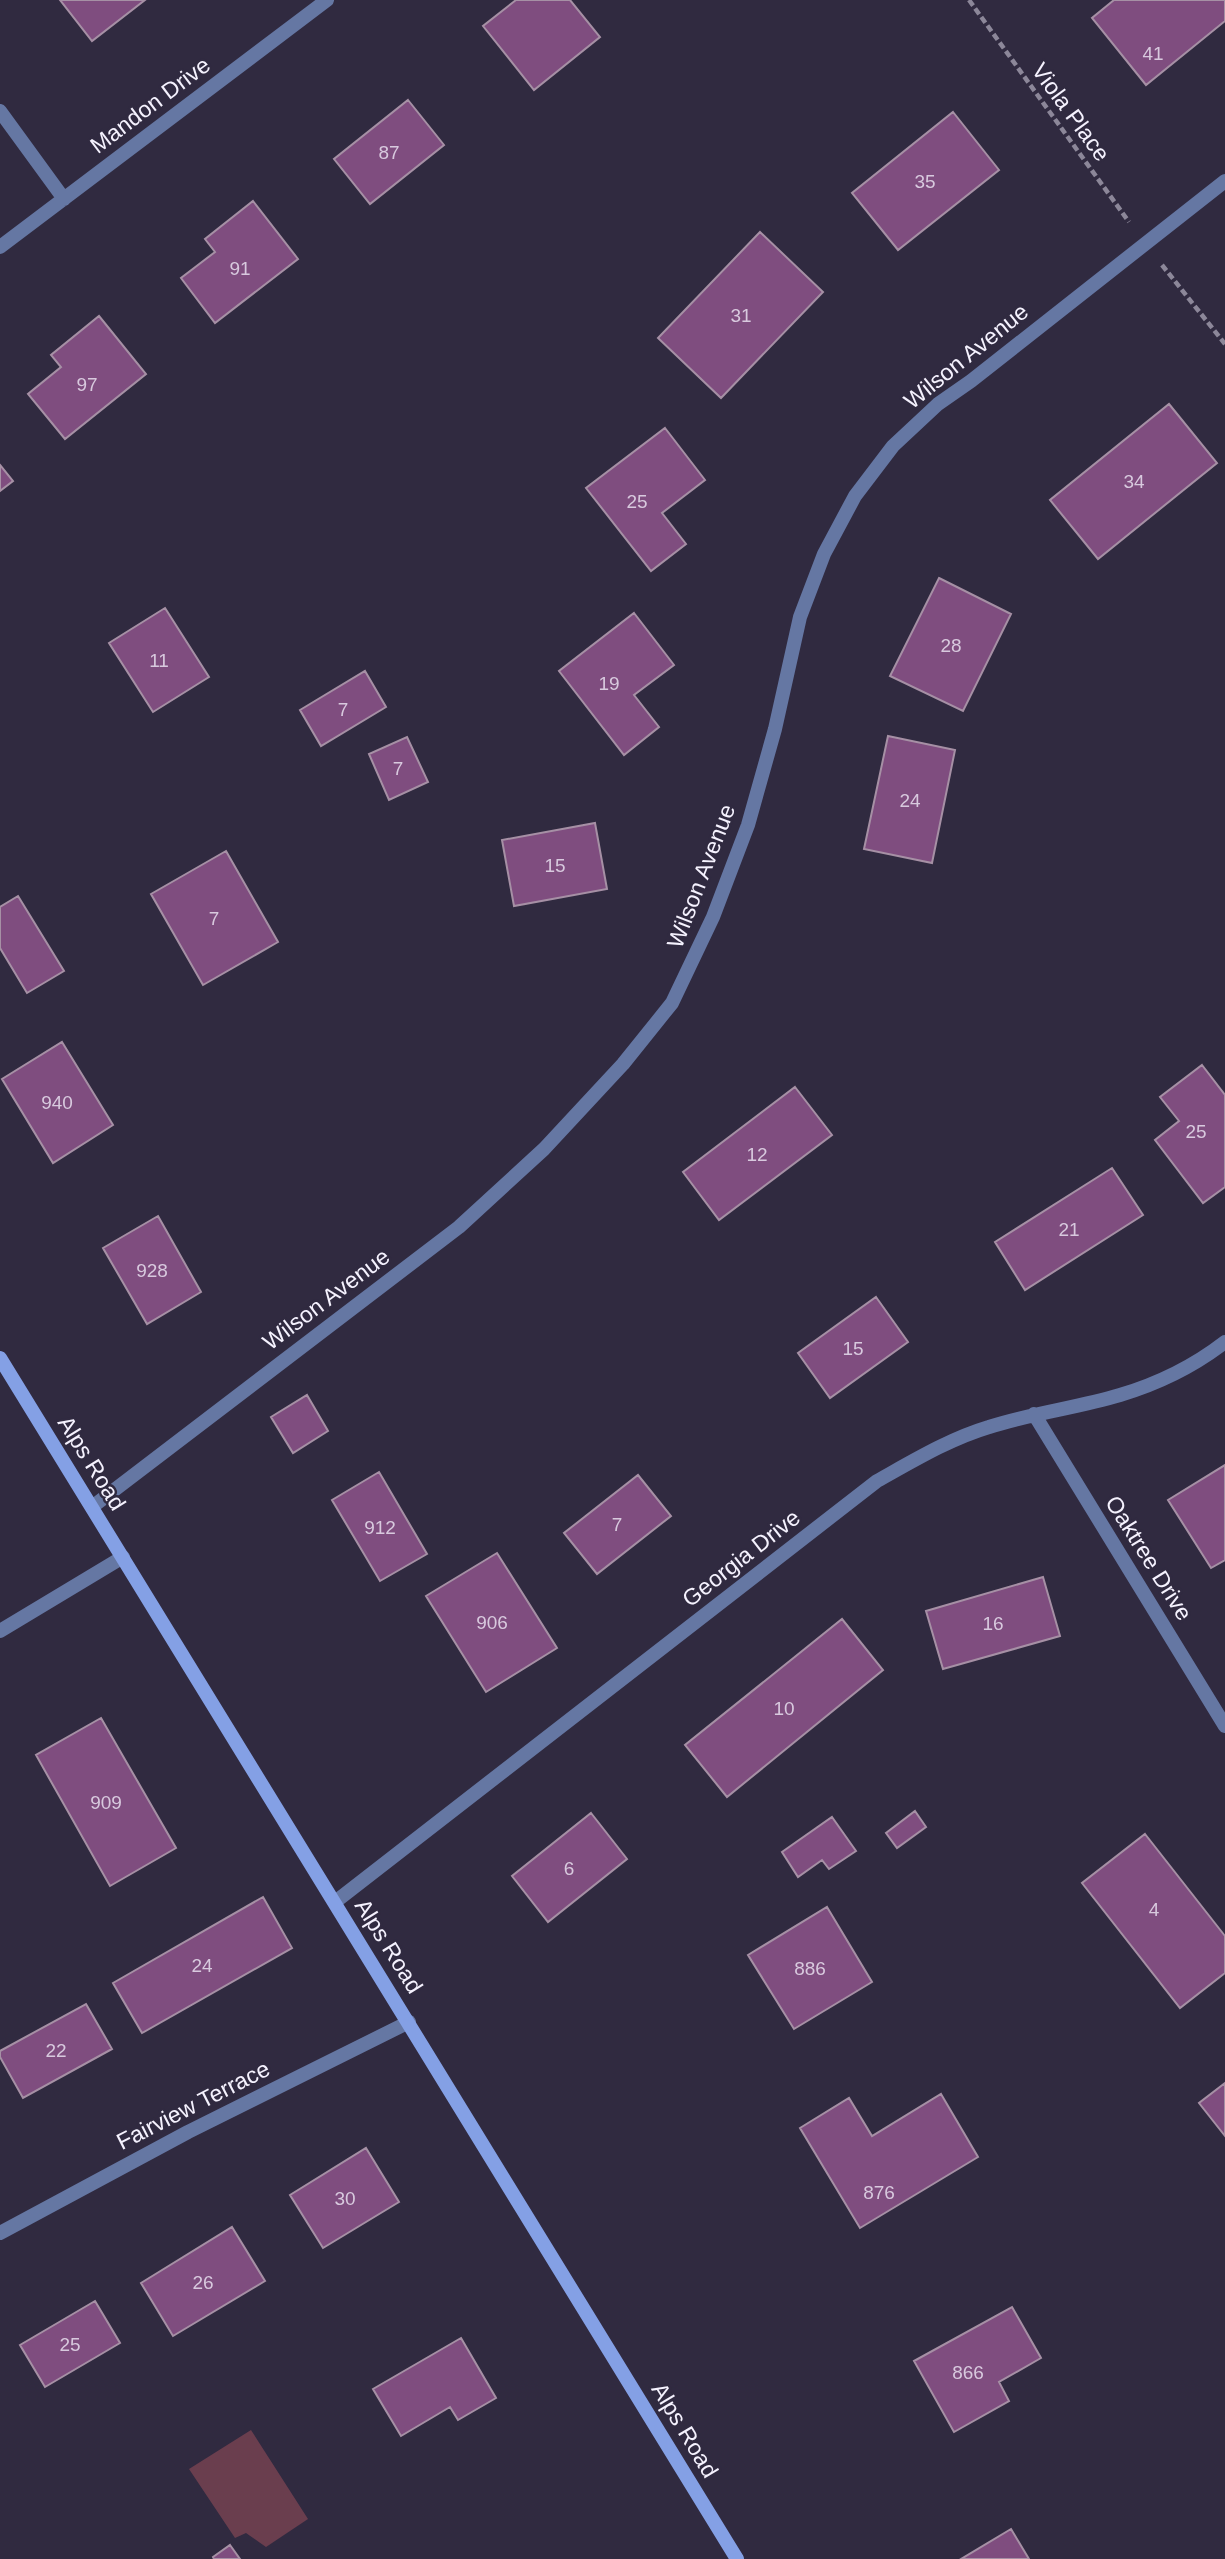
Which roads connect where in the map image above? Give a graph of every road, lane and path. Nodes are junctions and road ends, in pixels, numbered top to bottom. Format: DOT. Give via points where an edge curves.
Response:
graph roads {
  1 [pos="327,0"];
  2 [pos="970,0"];
  3 [pos="0,110"];
  4 [pos="1225,181"];
  5 [pos="64,198"];
  6 [pos="1145,244"];
  7 [pos="0,247"];
  8 [pos="1225,344"];
  9 [pos="1225,1342"];
  10 [pos="0,1358"];
  11 [pos="1034,1414"];
  12 [pos="92,1507"];
  13 [pos="123,1557"];
  14 [pos="0,1631"];
  15 [pos="1225,1726"];
  16 [pos="335,1902"];
  17 [pos="409,2022"];
  18 [pos="0,2233"];
  19 [pos="737,2559"];
  1 -- 5 [label="street, Mandon Drive"];
  2 -- 6 [label="path, Viola Place"];
  3 -- 5 [label="street"];
  4 -- 6 [label="street, Wilson Avenue"];
  5 -- 7 [label="street, Mandon Drive"];
  6 -- 8 [label="path, Viola Place"];
  6 -- 12 [label="street, Wilson Avenue" via="938,404 893,446 855,496 824,554 800,617 748,825 713,917 672,1003 623,1064 544,1149 459,1227"];
  9 -- 11 [label="street, Georgia Drive" via="1175,1374 1119,1395"];
  10 -- 12 [label="main road, Alps Road"];
  11 -- 15 [label="street, Oaktree Drive"];
  11 -- 16 [label="street, Georgia Drive" via="941,1446 877,1481"];
  12 -- 13 [label="main road, Alps Road"];
  13 -- 14 [label="street"];
  13 -- 16 [label="main road, Alps Road"];
  16 -- 17 [label="main road, Alps Road"];
  17 -- 18 [label="street, Fairview Terrace" via="176,2138"];
  17 -- 19 [label="main road, Alps Road"];
}
